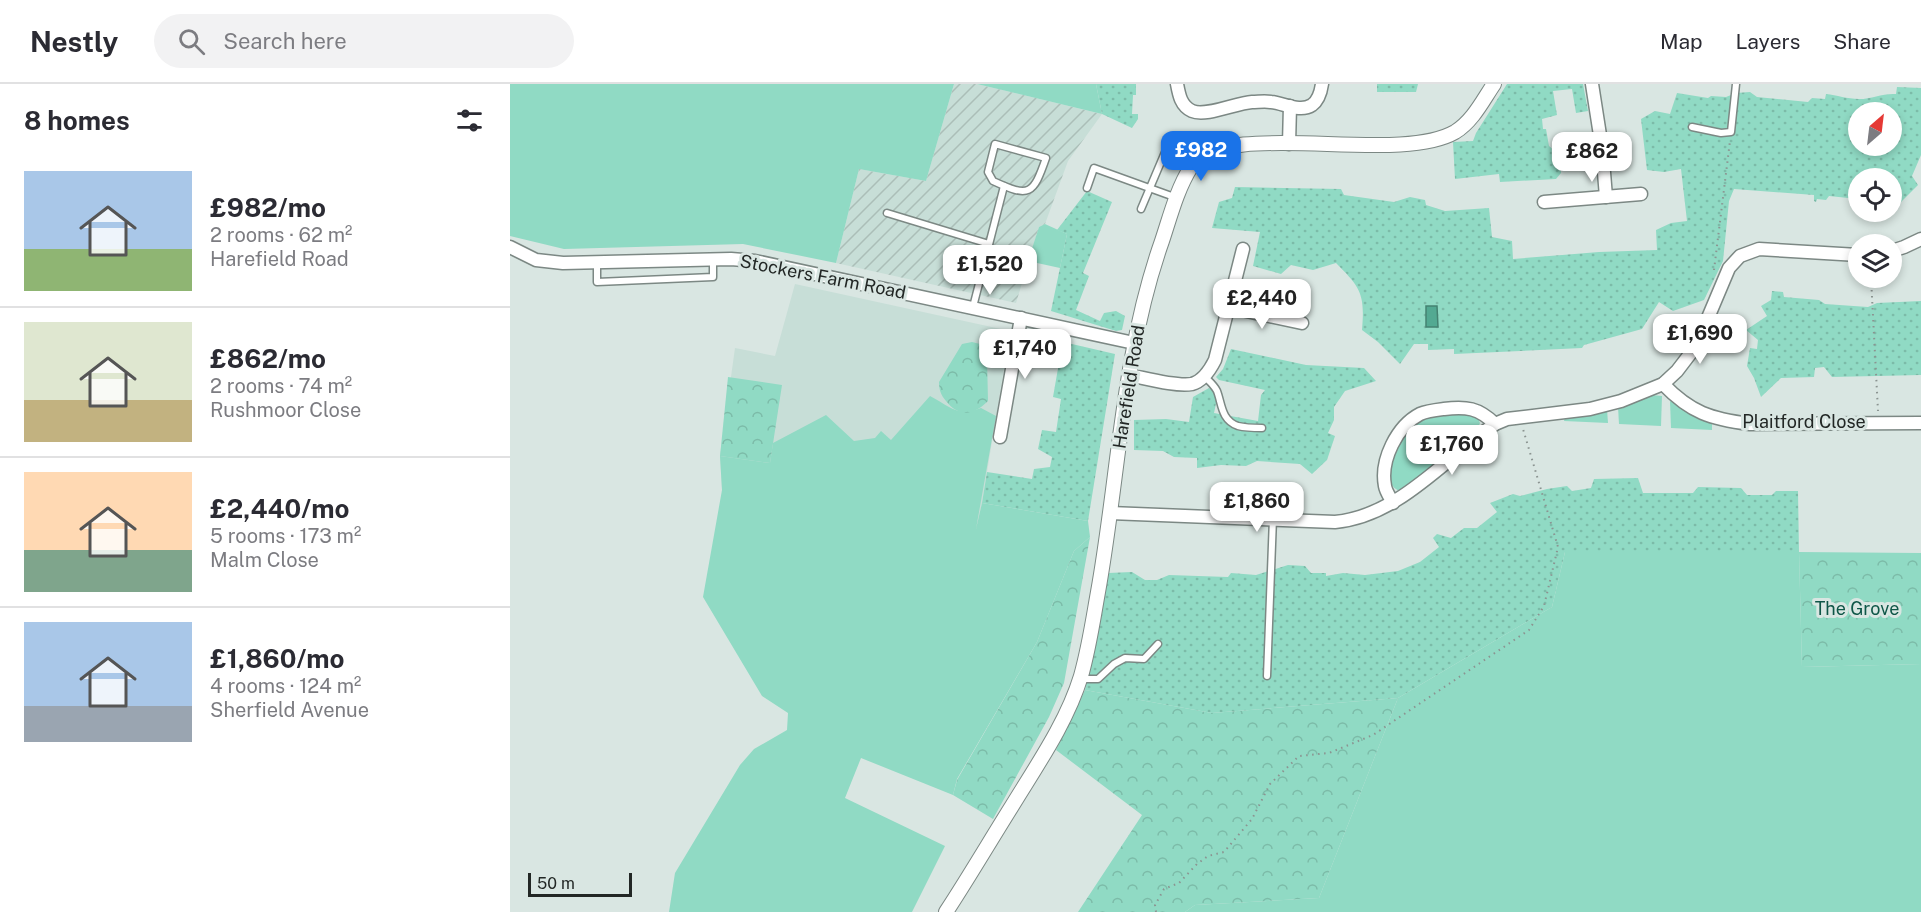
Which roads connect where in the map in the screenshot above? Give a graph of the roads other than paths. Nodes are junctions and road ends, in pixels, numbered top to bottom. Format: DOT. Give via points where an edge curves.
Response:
graph roads {
  1 [pos="1177,84"];
  2 [pos="1322,84"];
  3 [pos="1494,84"];
  4 [pos="1592,84"];
  5 [pos="1736,84"];
  6 [pos="1290,106"];
  7 [pos="1692,127"];
  8 [pos="1289,144"];
  9 [pos="1166,150"];
  10 [pos="1004,186"];
  11 [pos="1088,188"];
  12 [pos="1150,188"];
  13 [pos="1641,194"];
  14 [pos="1606,197"];
  15 [pos="1177,198"];
  16 [pos="1545,202"];
  17 [pos="1141,209"];
  18 [pos="887,213"];
  19 [pos="1921,239"];
  20 [pos="989,244"];
  21 [pos="510,247"];
  22 [pos="1902,248"];
  23 [pos="1243,249"];
  24 [pos="1848,254"];
  25 [pos="713,259"];
  26 [pos="597,262"];
  27 [pos="973,307"];
  28 [pos="1228,307"];
  29 [pos="1021,318"];
  30 [pos="1302,323"];
  31 [pos="1134,343"];
  32 [pos="1129,375"];
  33 [pos="1204,376"];
  34 [pos="1663,384"];
  35 [pos="1921,423"];
  36 [pos="1495,424"];
  37 [pos="1262,428"];
  38 [pos="1000,437"];
  39 [pos="1393,503"];
  40 [pos="1110,513"];
  41 [pos="1273,518"];
  42 [pos="1158,644"];
  43 [pos="1267,676"];
  44 [pos="1080,679"];
  45 [pos="946,912"];
  1 -- 6 [label="street" via="1179,98 1192,111 1203,113 1250,102"];
  2 -- 6 [label="street" via="1313,104"];
  3 -- 8 [label="street, Harefield Road" via="1466,124 1428,142"];
  4 -- 14 [label="street"];
  5 -- 7 [label="lane" via="1731,132"];
  6 -- 8 [label="street"];
  8 -- 15 [label="street, Harefield Road" via="1239,145 1208,152 1192,166"];
  9 -- 12 [label="lane"];
  10 -- 10 [label="lane" via="988,172 995,144 1046,158 1037,184 1030,189"];
  10 -- 20 [label="lane"];
  11 -- 12 [label="lane" via="1094,168"];
  12 -- 15 [label="lane"];
  12 -- 17 [label="lane"];
  13 -- 14 [label="street"];
  14 -- 16 [label="street"];
  15 -- 31 [label="street, Harefield Road"];
  18 -- 20 [label="lane"];
  19 -- 22 [label="street"];
  20 -- 27 [label="lane"];
  21 -- 26 [label="street, Stockers Farm Road" via="536,260"];
  23 -- 28 [label="street"];
  24 -- 34 [label="street" via="1759,249 1740,256 1723,279 1690,354"];
  25 -- 26 [label="street, Stockers Farm Road"];
  25 -- 26 [label="lane" via="713,277 597,282"];
  25 -- 27 [label="street, Stockers Farm Road" via="755,261"];
  27 -- 29 [label="street, Stockers Farm Road"];
  28 -- 30 [label="street"];
  28 -- 33 [label="street" via="1215,360"];
  29 -- 31 [label="street, Stockers Farm Road"];
  29 -- 38 [label="street"];
  31 -- 32 [label="street, Harefield Road"];
  32 -- 33 [label="street" via="1178,384 1192,384"];
  32 -- 40 [label="street, Harefield Road"];
  33 -- 37 [label="lane" via="1217,392 1229,421 1238,426"];
  34 -- 35 [label="street, Plaitford Close" via="1692,409 1727,421"];
  34 -- 36 [label="street" via="1621,401"];
  36 -- 39 [label="street"];
  36 -- 39 [label="street" via="1469,408 1421,414 1407,424 1389,450 1384,474"];
  39 -- 41 [label="street" via="1353,520"];
  40 -- 41 [label="street"];
  40 -- 44 [label="street, Harefield Road"];
  41 -- 43 [label="lane"];
  42 -- 44 [label="lane" via="1144,659 1125,658 1098,679"];
  44 -- 45 [label="street, Harefield Road" via="1035,770"];
}
